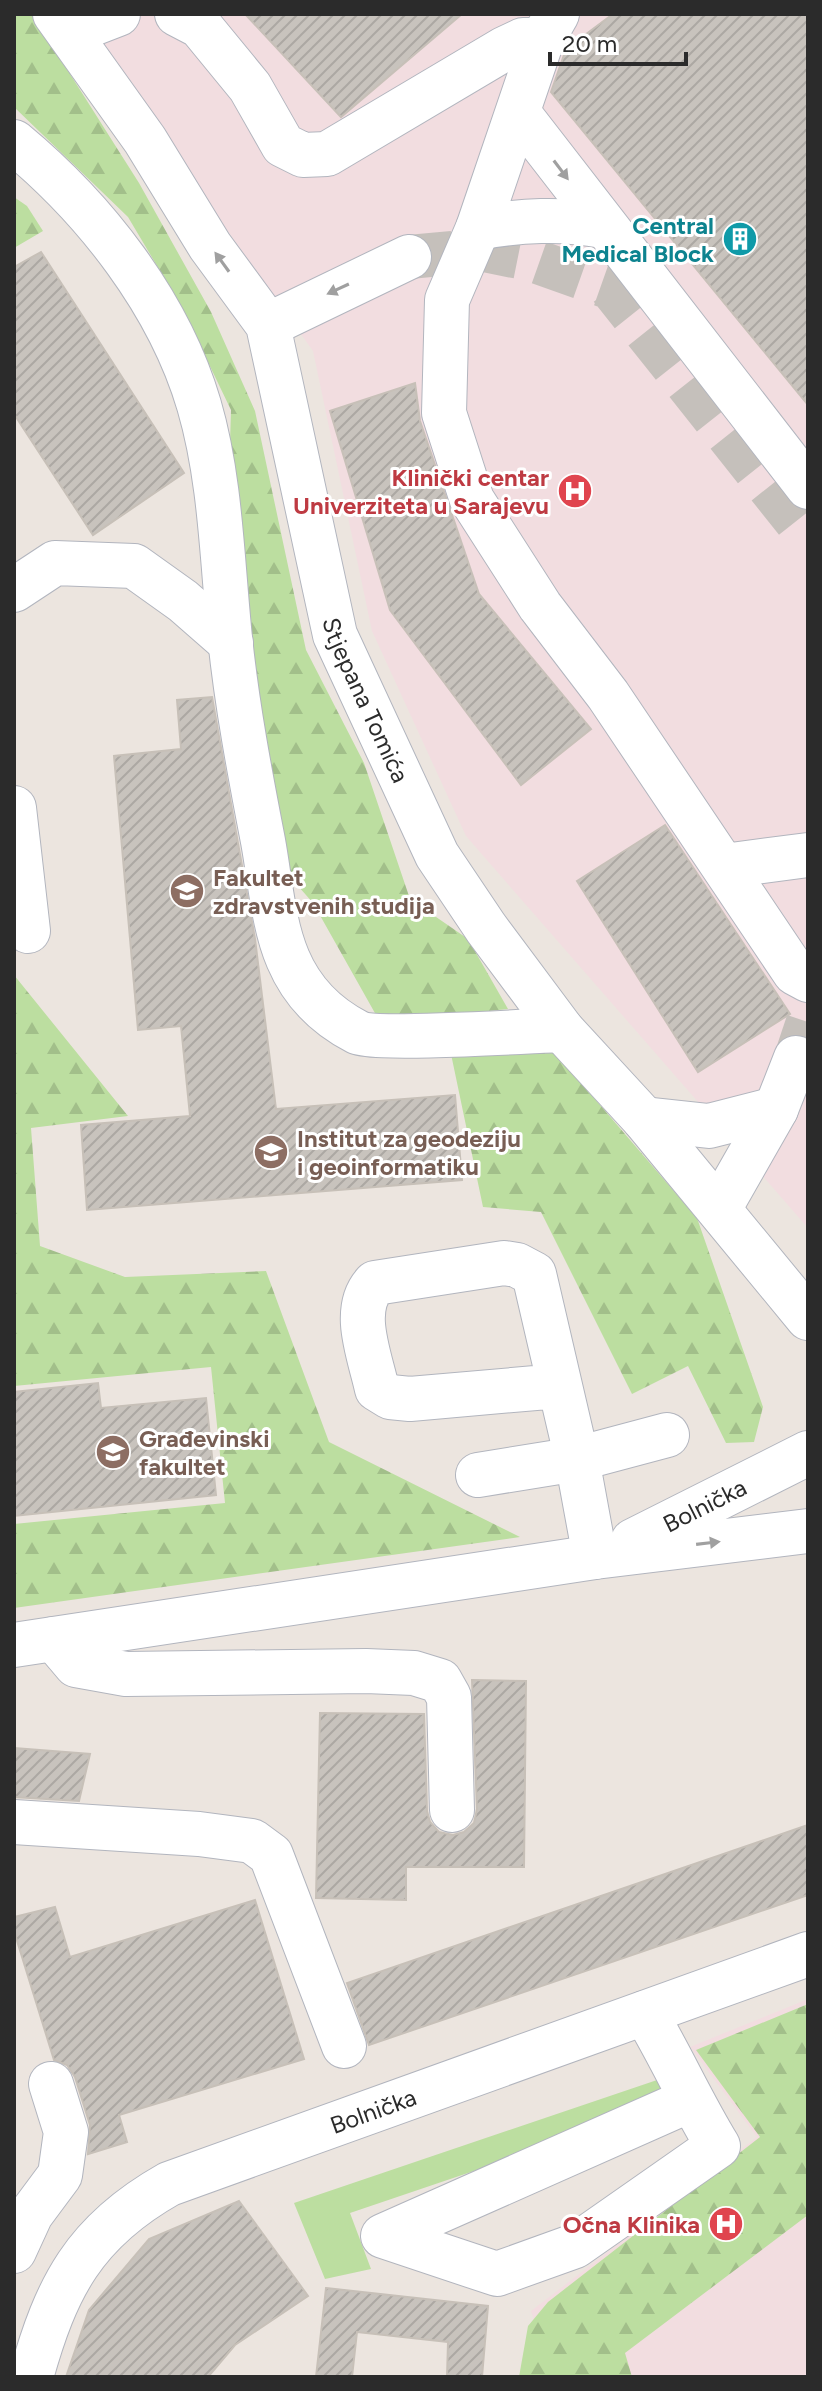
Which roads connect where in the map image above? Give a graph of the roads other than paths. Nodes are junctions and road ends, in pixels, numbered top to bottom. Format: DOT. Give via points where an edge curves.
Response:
graph roads {
  1 [pos="118,14"];
  2 [pos="194,18"];
  3 [pos="62,23"];
  4 [pos="549,27"];
  5 [pos="519,114"];
  6 [pos="14,142"];
  7 [pos="604,226"];
  8 [pos="478,228"];
  9 [pos="409,257"];
  10 [pos="268,325"];
  11 [pos="808,487"];
  12 [pos="14,590"];
  13 [pos="231,643"];
  14 [pos="14,808"];
  15 [pos="808,855"];
  16 [pos="724,866"];
  17 [pos="28,931"];
  18 [pos="804,964"];
  19 [pos="562,1030"];
  20 [pos="796,1058"];
  21 [pos="776,1109"];
  22 [pos="644,1119"];
  23 [pos="719,1209"];
  24 [pos="808,1318"];
  25 [pos="559,1386"];
  26 [pos="667,1435"];
  27 [pos="808,1453"];
  28 [pos="577,1459"];
  29 [pos="478,1475"];
  30 [pos="808,1531"];
  31 [pos="599,1557"];
  32 [pos="34,1642"];
  33 [pos="452,1810"];
  34 [pos="14,1822"];
  35 [pos="808,1954"];
  36 [pos="645,2013"];
  37 [pos="344,2046"];
  38 [pos="51,2084"];
  39 [pos="690,2100"];
  40 [pos="14,2251"];
  41 [pos="31,2377"];
  1 -- 3 [label="street"];
  2 -- 4 [label="street" via="250,87 283,145 303,155 327,154"];
  10 -- 3 [label="street, Stjepana Tomića, one-way"];
  4 -- 5 [label="street"];
  5 -- 7 [label="street, one-way"];
  5 -- 8 [label="street"];
  6 -- 13 [label="street" via="77,202 116,249 168,328 212,451"];
  7 -- 8 [label="street" via="566,219"];
  7 -- 11 [label="street"];
  8 -- 16 [label="street" via="447,300 444,413 472,500 540,606 608,695"];
  9 -- 10 [label="street, one-way"];
  10 -- 19 [label="street, Stjepana Tomića" via="335,635 437,855"];
  12 -- 13 [label="street" via="55,563 134,566"];
  13 -- 19 [label="street" via="275,909 287,957 302,986 324,1011 361,1034"];
  14 -- 17 [label="street"];
  15 -- 16 [label="street"];
  16 -- 18 [label="street"];
  19 -- 22 [label="street, Stjepana Tomića"];
  20 -- 21 [label="street"];
  21 -- 22 [label="street" via="709,1126"];
  21 -- 23 [label="street"];
  22 -- 23 [label="street, Stjepana Tomića"];
  23 -- 24 [label="street, Stjepana Tomića"];
  25 -- 25 [label="street" via="534,1274 517,1265 375,1283 364,1295 361,1313 377,1389 390,1397"];
  25 -- 28 [label="street"];
  26 -- 28 [label="street"];
  27 -- 31 [label="street, Bolnička"];
  28 -- 29 [label="street"];
  28 -- 31 [label="street"];
  31 -- 30 [label="street, Bolnička, one-way"];
  31 -- 32 [label="street, Bolnička"];
  32 -- 33 [label="street" via="76,1665 126,1674 366,1671 414,1673 440,1681 449,1697"];
  34 -- 37 [label="street" via="252,1841 271,1855"];
  35 -- 36 [label="street, Bolnička"];
  36 -- 39 [label="street"];
  36 -- 41 [label="street, Bolnička" via="169,2184 146,2197 83,2254 63,2283"];
  38 -- 40 [label="street" via="66,2132 60,2175 31,2214"];
  39 -- 39 [label="street" via="718,2146 575,2246 497,2274 383,2236"];
}
